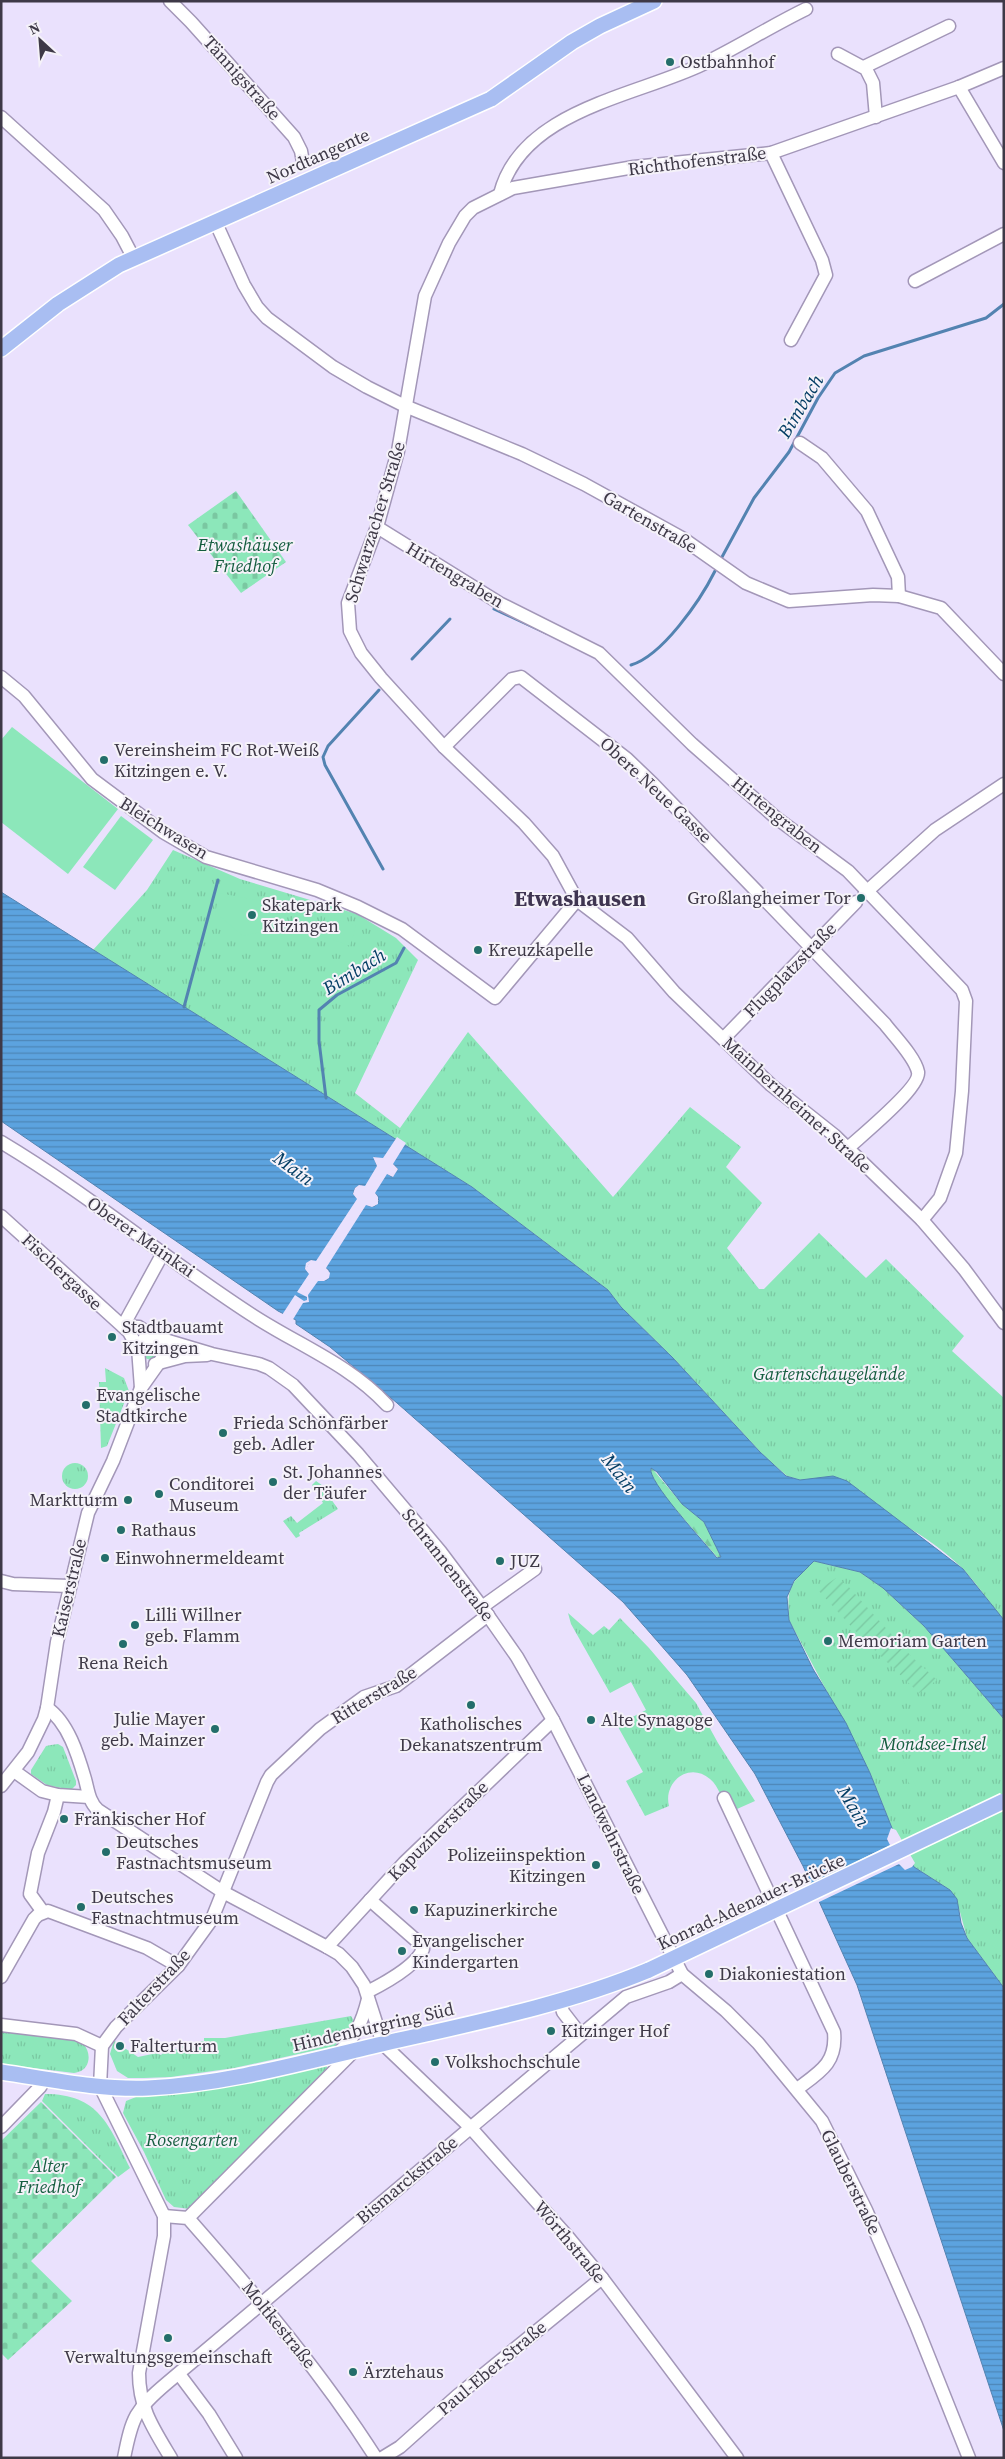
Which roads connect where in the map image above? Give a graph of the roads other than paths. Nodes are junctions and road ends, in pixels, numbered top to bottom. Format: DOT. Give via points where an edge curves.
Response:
graph roads {
  1 [pos="170,1"];
  2 [pos="654,1"];
  3 [pos="806,9"];
  4 [pos="949,26"];
  5 [pos="838,54"];
  6 [pos="864,67"];
  7 [pos="1004,68"];
  8 [pos="959,87"];
  9 [pos="1,117"];
  10 [pos="876,117"];
  11 [pos="770,153"];
  12 [pos="303,162"];
  13 [pos="1004,162"];
  14 [pos="514,188"];
  15 [pos="500,194"];
  16 [pos="215,221"];
  17 [pos="1004,234"];
  18 [pos="132,257"];
  19 [pos="915,281"];
  20 [pos="791,340"];
  21 [pos="1,349"];
  22 [pos="405,406"];
  23 [pos="800,443"];
  24 [pos="377,527"];
  25 [pos="899,596"];
  26 [pos="1004,674"];
  27 [pos="1,677"];
  28 [pos="444,747"];
  29 [pos="1004,784"];
  30 [pos="863,895"];
  31 [pos="577,900"];
  32 [pos="814,947"];
  33 [pos="724,1038"];
  34 [pos="1,1142"];
  35 [pos="848,1148"];
  36 [pos="1,1216"];
  37 [pos="922,1220"];
  38 [pos="163,1253"];
  39 [pos="1004,1323"];
  40 [pos="123,1326"];
  41 [pos="159,1338"];
  42 [pos="139,1353"];
  43 [pos="212,1354"];
  44 [pos="157,1364"];
  45 [pos="141,1388"];
  46 [pos="387,1406"];
  47 [pos="535,1569"];
  48 [pos="1,1581"];
  49 [pos="69,1586"];
  50 [pos="485,1611"];
  51 [pos="48,1708"];
  52 [pos="553,1720"];
  53 [pos="14,1771"];
  54 [pos="1,1786"];
  55 [pos="58,1795"];
  56 [pos="89,1797"];
  57 [pos="724,1798"];
  58 [pos="1004,1801"];
  59 [pos="223,1892"];
  60 [pos="370,1900"];
  61 [pos="43,1912"];
  62 [pos="328,1947"];
  63 [pos="668,1948"];
  64 [pos="178,1966"];
  65 [pos="649,1970"];
  66 [pos="682,1974"];
  67 [pos="1,1977"];
  68 [pos="367,1995"];
  69 [pos="560,2001"];
  70 [pos="1,2025"];
  71 [pos="580,2034"];
  72 [pos="383,2044"];
  73 [pos="102,2046"];
  74 [pos="353,2052"];
  75 [pos="334,2057"];
  76 [pos="1,2072"];
  77 [pos="45,2079"];
  78 [pos="100,2086"];
  79 [pos="797,2089"];
  80 [pos="1,2127"];
  81 [pos="470,2127"];
  82 [pos="164,2216"];
  83 [pos="188,2218"];
  84 [pos="602,2278"];
  85 [pos="263,2304"];
  86 [pos="178,2374"];
  87 [pos="143,2406"];
  88 [pos="124,2458"];
  89 [pos="171,2458"];
  90 [pos="236,2458"];
  91 [pos="376,2458"];
  92 [pos="382,2458"];
  93 [pos="737,2458"];
  94 [pos="969,2458"];
  1 -- 12 [label="street, Tännigstraße" via="294,137"];
  2 -- 16 [label="main road, Nordtangente" via="572,42 492,99"];
  3 -- 15 [label="street" via="702,65 622,93 563,120 512,164"];
  4 -- 6 [label="street"];
  5 -- 6 [label="street"];
  6 -- 10 [label="street" via="873,83"];
  7 -- 8 [label="street, Richthofenstraße"];
  8 -- 10 [label="street, Richthofenstraße"];
  8 -- 13 [label="street"];
  9 -- 18 [label="street" via="104,210"];
  10 -- 11 [label="street, Richthofenstraße"];
  11 -- 14 [label="street, Richthofenstraße" via="634,167"];
  11 -- 20 [label="street" via="822,260 826,275"];
  14 -- 15 [label="street, Schwarzacher Straße"];
  15 -- 22 [label="street, Schwarzacher Straße" via="484,201 465,216 433,276 425,296"];
  16 -- 18 [label="main road, Nordtangente"];
  16 -- 22 [label="street, Gartenstraße" via="244,285 268,318 333,367"];
  17 -- 19 [label="street"];
  18 -- 21 [label="main road, Nordtangente" via="74,293"];
  22 -- 24 [label="street, Schwarzacher Straße" via="398,451"];
  22 -- 25 [label="street, Gartenstraße" via="522,454 584,484 682,538 746,583 789,601"];
  23 -- 25 [label="street" via="822,458 867,511 898,577"];
  24 -- 28 [label="street, Schwarzacher Straße" via="348,603 350,631 361,653 380,678"];
  24 -- 30 [label="street, Hirtengraben" via="501,604 599,653 775,817 848,871"];
  25 -- 26 [label="street, Gartenstraße" via="941,608"];
  27 -- 31 [label="street, Bleichwasen" via="24,696 92,779 164,832 206,857 317,890 402,929 494,998"];
  28 -- 31 [label="street, Schwarzacher Straße" via="511,810 553,856"];
  28 -- 32 [label="street, Obere Neue Gasse" via="512,679 525,679 627,759"];
  29 -- 30 [label="street, Flugplatzstraße" via="935,830"];
  30 -- 32 [label="street, Flugplatzstraße"];
  30 -- 37 [label="street, Hirtengraben" via="962,990 966,1001 956,1153 940,1198"];
  31 -- 33 [label="street, Mainbernheimer Straße" via="627,938 674,992"];
  32 -- 33 [label="street, Flugplatzstraße"];
  32 -- 35 [label="street, Obere Neue Gasse" via="885,1024 918,1072 918,1080 909,1091"];
  33 -- 35 [label="street, Mainbernheimer Straße" via="771,1085"];
  34 -- 38 [label="street, Oberer Mainkai"];
  35 -- 37 [label="street, Mainbernheimer Straße"];
  36 -- 40 [label="street, Fischergasse"];
  37 -- 39 [label="street, Mainbernheimer Straße"];
  38 -- 40 [label="street"];
  38 -- 46 [label="street, Oberer Mainkai" via="252,1316 353,1374"];
  40 -- 41 [label="street" via="143,1328"];
  40 -- 42 [label="street, Fischergasse" via="134,1338"];
  41 -- 42 [label="street" via="144,1339"];
  41 -- 43 [label="street"];
  41 -- 44 [label="street" via="164,1353"];
  42 -- 44 [label="street" via="146,1363"];
  42 -- 45 [label="street"];
  43 -- 44 [label="street" via="185,1356"];
  43 -- 50 [label="street, Schrannenstraße" via="259,1364 293,1384 340,1432"];
  44 -- 45 [label="street"];
  45 -- 49 [label="street, Kaiserstraße" via="88,1513"];
  47 -- 50 [label="street, Ritterstraße"];
  48 -- 49 [label="street"];
  49 -- 51 [label="street, Kaiserstraße" via="53,1660"];
  50 -- 52 [label="street, Schrannenstraße"];
  50 -- 59 [label="street, Ritterstraße" via="396,1686 364,1697 320,1729 271,1775"];
  51 -- 53 [label="street, Kaiserstraße" via="38,1734"];
  51 -- 56 [label="street" via="64,1726 82,1769"];
  52 -- 60 [label="street, Kapuzinerstraße" via="404,1863"];
  52 -- 63 [label="street, Landwehrstraße"];
  53 -- 54 [label="street, Kaiserstraße"];
  53 -- 55 [label="street" via="42,1791"];
  55 -- 56 [label="street"];
  55 -- 61 [label="street" via="38,1853 30,1894"];
  56 -- 59 [label="street" via="98,1810"];
  57 -- 79 [label="street" via="834,2032 834,2051 829,2061"];
  58 -- 65 [label="main road, Konrad-Adenauer-Brücke, bridge"];
  59 -- 62 [label="street"];
  59 -- 64 [label="street, Falterstraße" via="212,1919"];
  60 -- 62 [label="street, Kapuzinerstraße"];
  60 -- 68 [label="street" via="422,1949 420,1955 403,1970"];
  61 -- 64 [label="street" via="54,1912 147,1948"];
  61 -- 67 [label="street" via="34,1919"];
  62 -- 68 [label="street" via="352,1967"];
  63 -- 66 [label="street, Glauberstraße"];
  64 -- 73 [label="street, Falterstraße"];
  65 -- 69 [label="main road, Hindenburgring Süd"];
  66 -- 71 [label="street, Bismarckstraße" via="626,1997"];
  66 -- 79 [label="street, Glauberstraße" via="726,2011"];
  68 -- 72 [label="street"];
  68 -- 75 [label="street" via="364,2013 352,2041"];
  69 -- 71 [label="street"];
  69 -- 72 [label="main road, Hindenburgring Süd"];
  70 -- 73 [label="street" via="76,2034"];
  71 -- 81 [label="street, Bismarckstraße"];
  72 -- 74 [label="main road, Hindenburgring Süd"];
  72 -- 81 [label="street, Wörthstraße"];
  73 -- 78 [label="street"];
  74 -- 75 [label="main road, Hindenburgring Süd"];
  74 -- 83 [label="street"];
  75 -- 78 [label="main road, Hindenburgring Süd" via="198,2083 147,2088"];
  76 -- 77 [label="main road, Hindenburgring Süd"];
  77 -- 78 [label="main road, Hindenburgring Süd"];
  77 -- 80 [label="street"];
  78 -- 82 [label="street"];
  79 -- 94 [label="street, Glauberstraße" via="822,2121 863,2203"];
  81 -- 84 [label="street, Wörthstraße"];
  81 -- 85 [label="street, Bismarckstraße"];
  82 -- 83 [label="street"];
  82 -- 87 [label="street" via="164,2236 138,2373"];
  83 -- 85 [label="street, Moltkestraße"];
  84 -- 92 [label="street, Paul-Eber-Straße" via="457,2396 400,2447"];
  84 -- 93 [label="street, Wörthstraße"];
  85 -- 86 [label="street, Bismarckstraße"];
  85 -- 91 [label="street, Moltkestraße" via="345,2408"];
  86 -- 87 [label="street, Bismarckstraße"];
  86 -- 90 [label="street" via="209,2414"];
  87 -- 88 [label="street, Bismarckstraße" via="133,2418"];
  87 -- 89 [label="street"];
}
